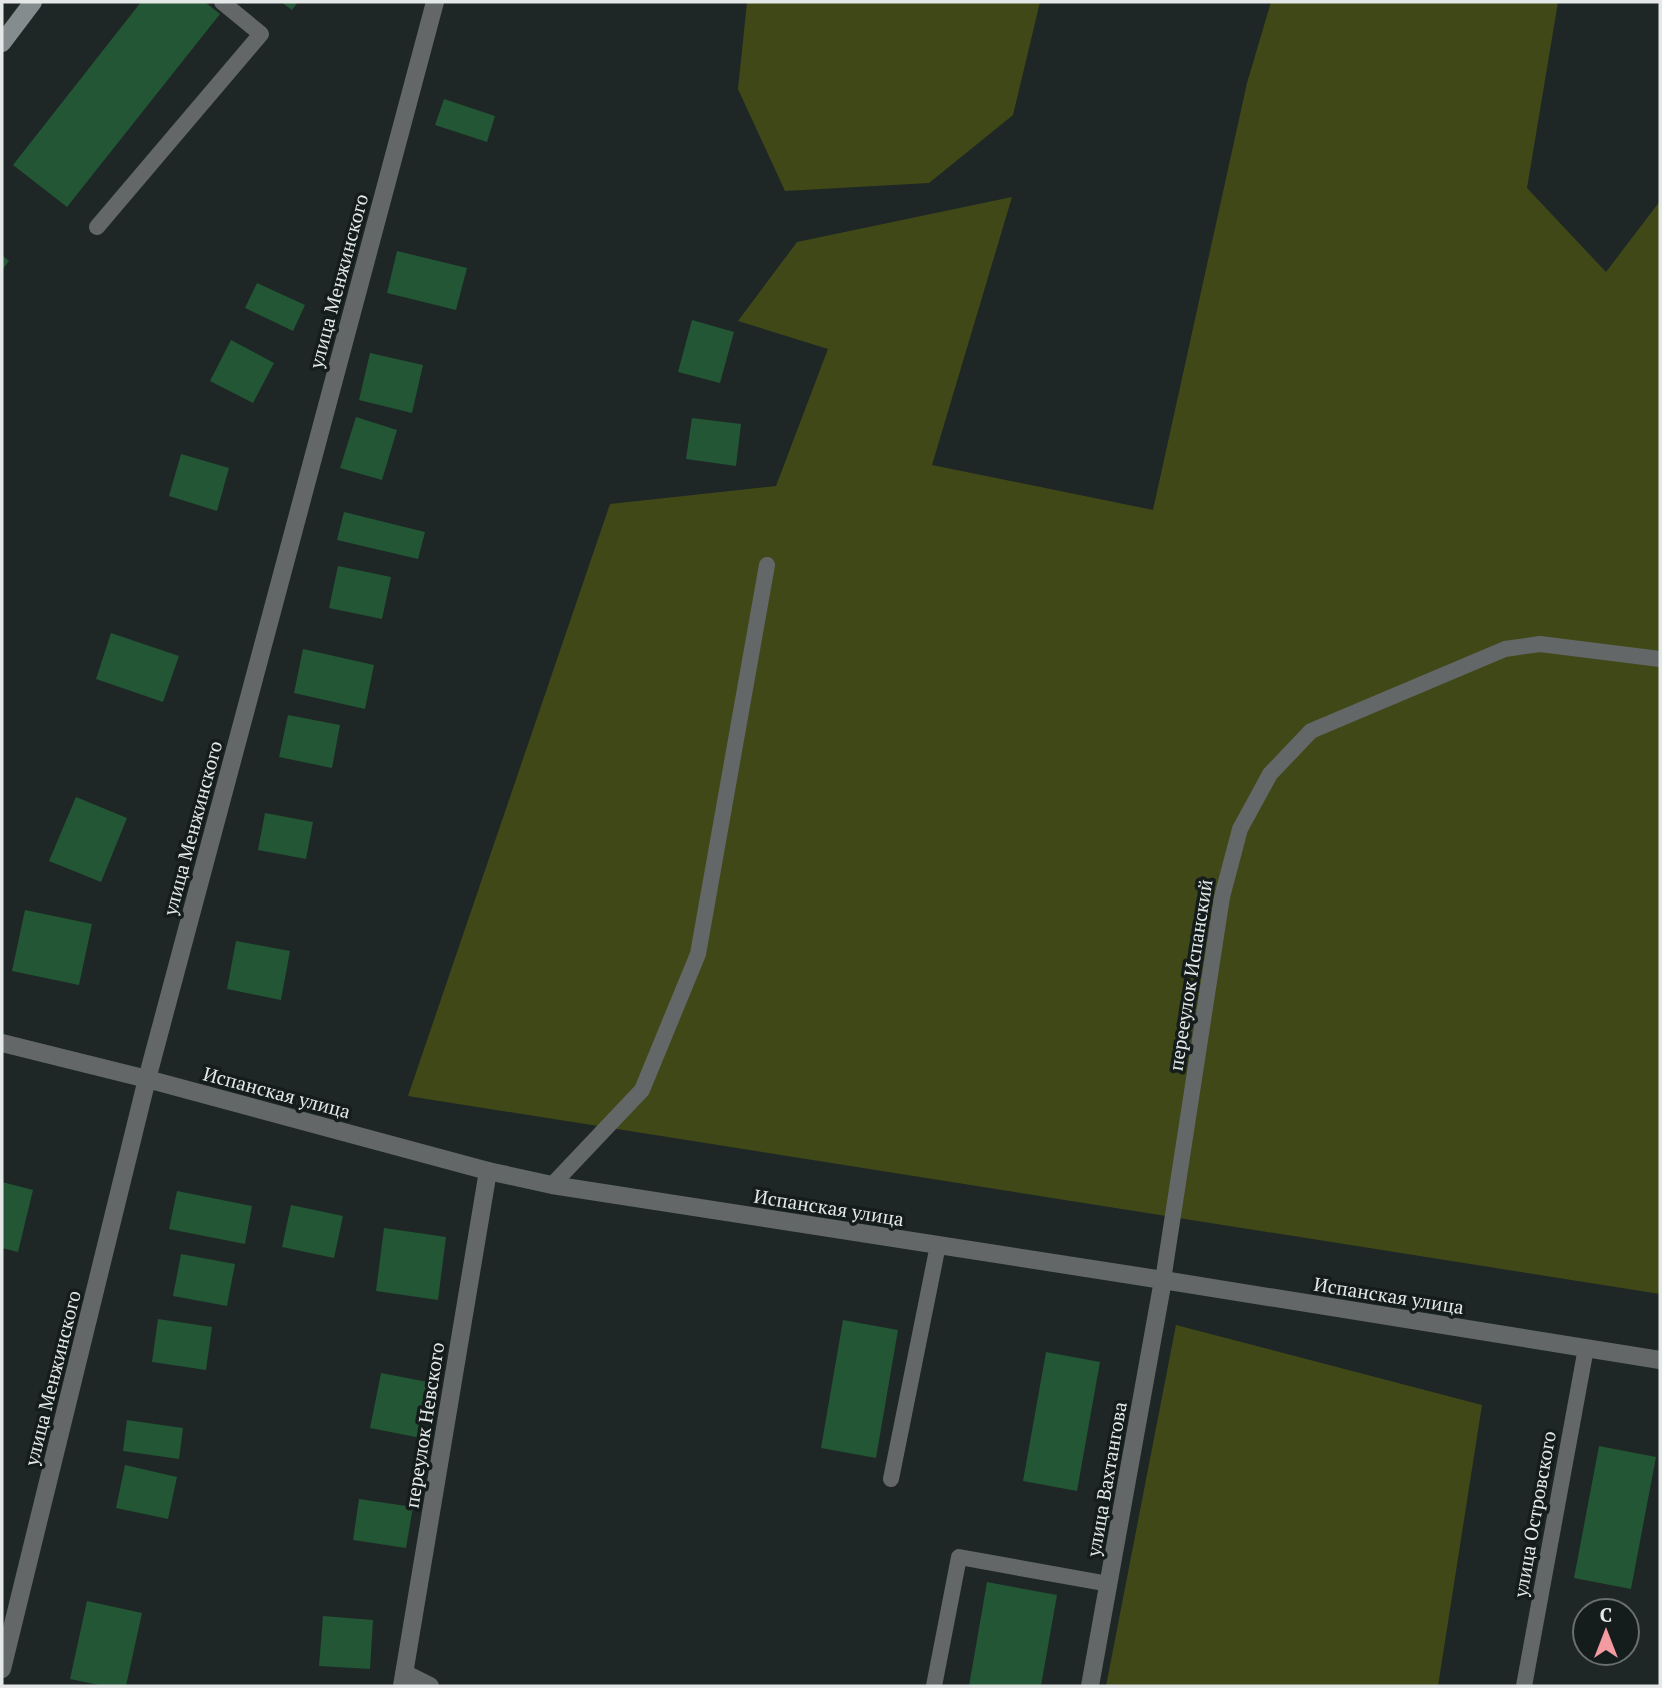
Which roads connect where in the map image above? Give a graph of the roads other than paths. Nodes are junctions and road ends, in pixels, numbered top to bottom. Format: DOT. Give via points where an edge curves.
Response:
graph roads {
  1 [pos="33,2"];
  2 [pos="222,2"];
  3 [pos="435,2"];
  4 [pos="2,43"];
  5 [pos="97,226"];
  6 [pos="767,565"];
  7 [pos="1660,659"];
  8 [pos="2,1043"];
  9 [pos="146,1079"];
  10 [pos="488,1171"];
  11 [pos="552,1185"];
  12 [pos="938,1245"];
  13 [pos="1163,1280"];
  14 [pos="1586,1349"];
  15 [pos="1660,1360"];
  16 [pos="891,1479"];
  17 [pos="1109,1584"];
  18 [pos="2,1669"];
  19 [pos="403,1680"];
  20 [pos="430,1686"];
  21 [pos="934,1686"];
  22 [pos="1090,1686"];
  23 [pos="1524,1686"];
  1 -- 4 [label="main road"];
  2 -- 5 [label="lane" via="261,34"];
  3 -- 9 [label="street, улица Менжинского"];
  6 -- 11 [label="lane" via="698,954 642,1090"];
  7 -- 13 [label="lane, перееулок Испанский" via="1540,644 1505,649 1311,731 1269,774 1241,829 1222,897"];
  8 -- 9 [label="street, Испанская улица"];
  9 -- 10 [label="street, Испанская улица"];
  9 -- 18 [label="street, улица Менжинского"];
  10 -- 11 [label="street, Испанская улица"];
  10 -- 19 [label="street, переулок Невского"];
  11 -- 12 [label="street, Испанская улица"];
  12 -- 13 [label="street, Испанская улица"];
  12 -- 16 [label="lane"];
  13 -- 14 [label="street, Испанская улица"];
  13 -- 17 [label="street, улица Вахтангова"];
  14 -- 15 [label="street, Испанская улица"];
  14 -- 23 [label="lane, улица Островского"];
  17 -- 21 [label="lane" via="959,1557"];
  17 -- 22 [label="street, улица Вахтангова"];
  19 -- 20 [label="street"];
}
